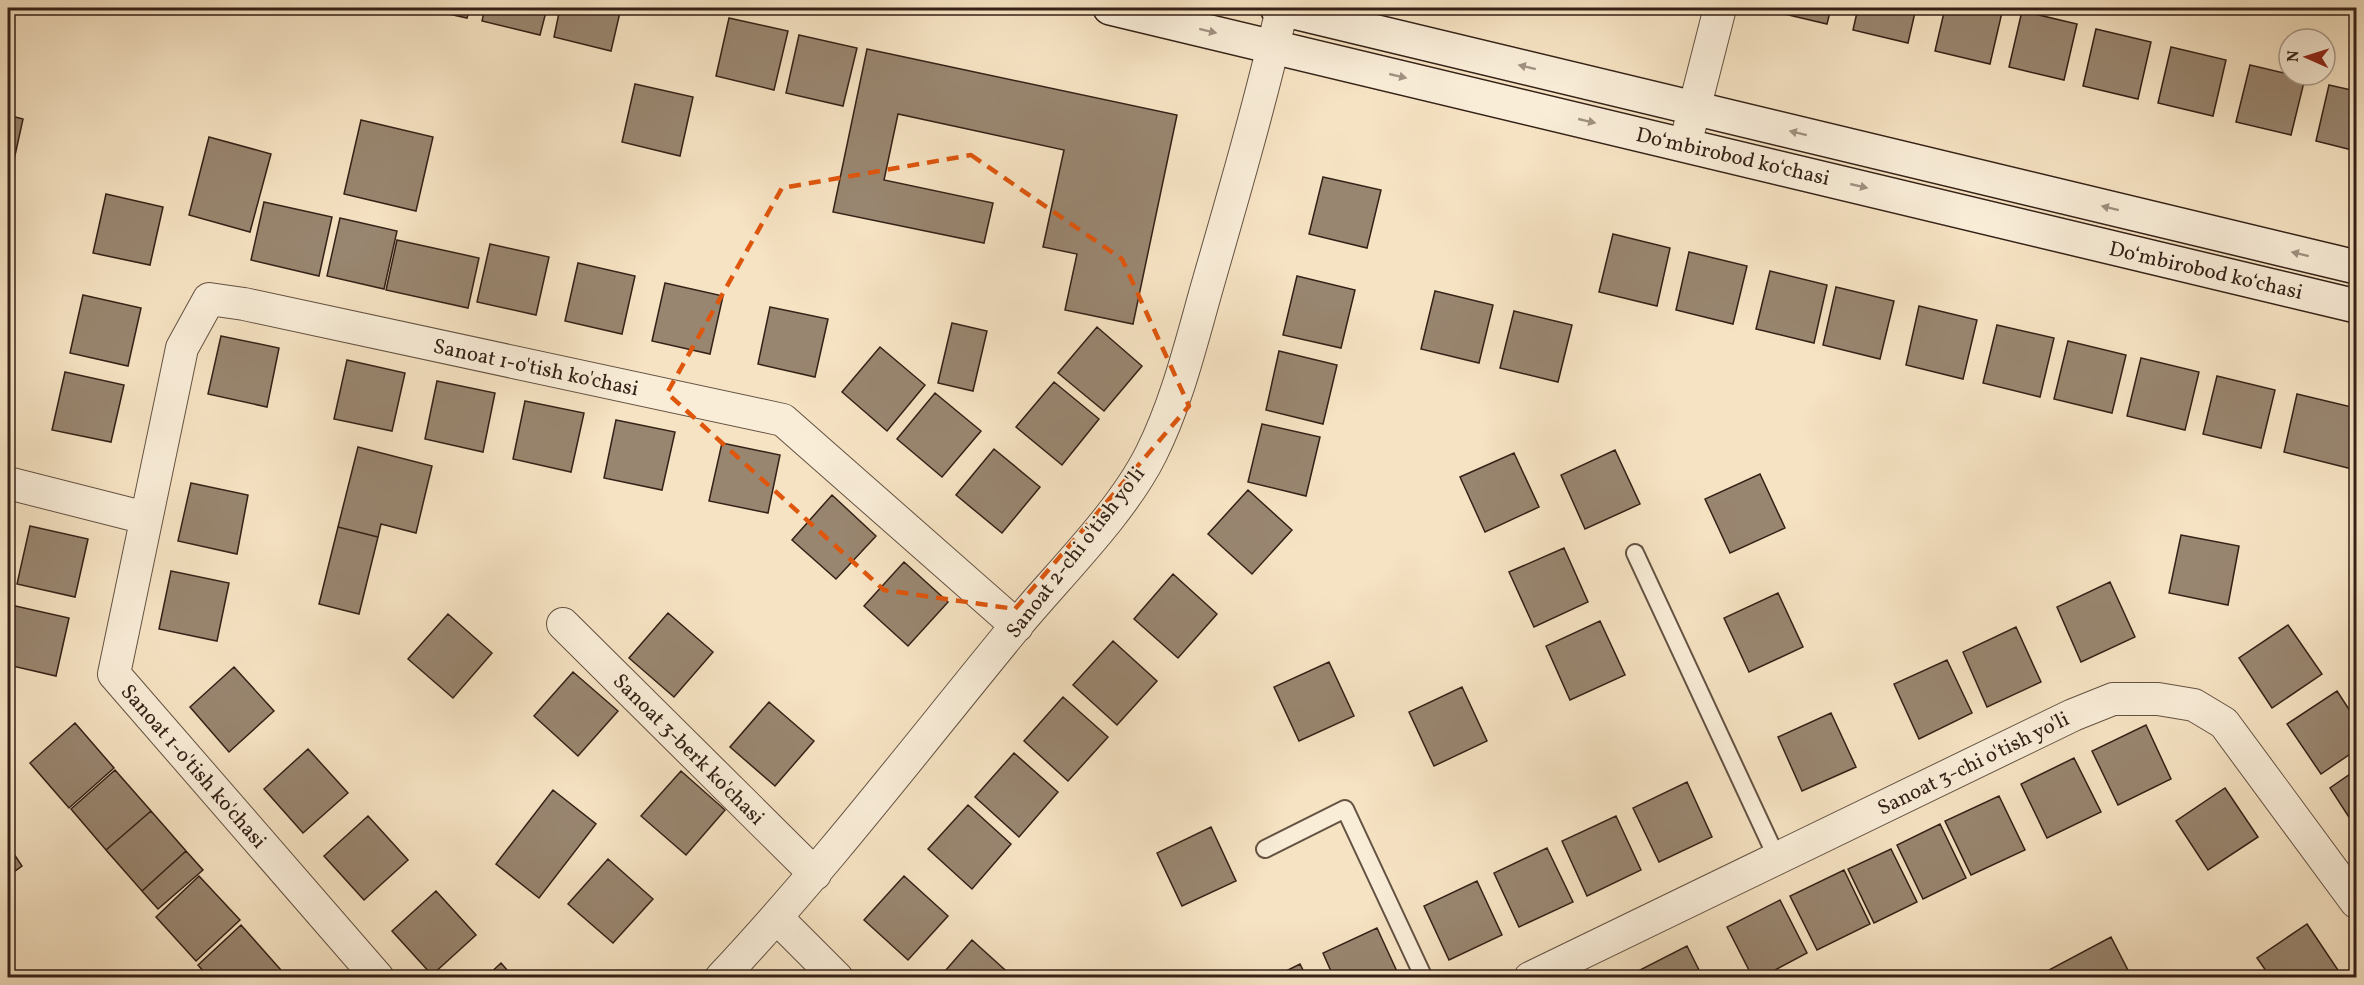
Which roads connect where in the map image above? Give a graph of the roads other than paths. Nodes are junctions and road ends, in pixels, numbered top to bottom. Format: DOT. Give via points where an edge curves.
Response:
graph roads {
  1 [pos="1110,8"];
  2 [pos="1280,8"];
  3 [pos="1720,8"];
  4 [pos="1274,47"];
  5 [pos="1695,108"];
  6 [pos="1686,145"];
  7 [pos="2356,267"];
  8 [pos="2356,306"];
  9 [pos="8,483"];
  10 [pos="146,518"];
  11 [pos="1635,553"];
  12 [pos="562,624"];
  13 [pos="1017,626"];
  14 [pos="1264,849"];
  15 [pos="1777,858"];
  16 [pos="815,874"];
  17 [pos="2356,902"];
  18 [pos="777,918"];
  19 [pos="378,978"];
  20 [pos="721,978"];
  21 [pos="837,978"];
  22 [pos="1424,978"];
  23 [pos="1530,978"];
  1 -- 4 [label="main road, Doʻmbirobod koʻchasi, one-way"];
  2 -- 4 [label="street, Sanoat 2-chi o'tish yo'li"];
  5 -- 2 [label="main road, Doʻmbirobod koʻchasi, one-way"];
  3 -- 5 [label="street"];
  4 -- 6 [label="main road, Doʻmbirobod koʻchasi, one-way"];
  4 -- 13 [label="street, Sanoat 2-chi o'tish yo'li" via="1193,336 1161,433 1136,479 1107,519"];
  5 -- 6 [label="street"];
  7 -- 5 [label="main road, Doʻmbirobod koʻchasi, one-way"];
  6 -- 8 [label="main road, Doʻmbirobod koʻchasi, one-way"];
  9 -- 10 [label="street"];
  10 -- 13 [label="street, Sanoat 1-o'tish ko'chasi" via="182,348 209,299 783,420"];
  10 -- 19 [label="street, Sanoat 1-o'tish ko'chasi" via="114,674"];
  11 -- 15 [label="lane"];
  12 -- 16 [label="street, Sanoat 3-berk ko'chasi"];
  13 -- 16 [label="street, Sanoat 2-chi o'tish yo'li"];
  14 -- 22 [label="lane" via="1346,809"];
  15 -- 17 [label="street, Sanoat 3-chi o'tish yo'li" via="2073,715 2113,699 2158,699 2194,705 2224,723"];
  15 -- 23 [label="street, Sanoat 3-chi o'tish yo'li"];
  16 -- 18 [label="street, Sanoat 2-chi o'tish yo'li"];
  18 -- 20 [label="street, Sanoat 2-chi o'tish yo'li"];
  18 -- 21 [label="street"];
}
